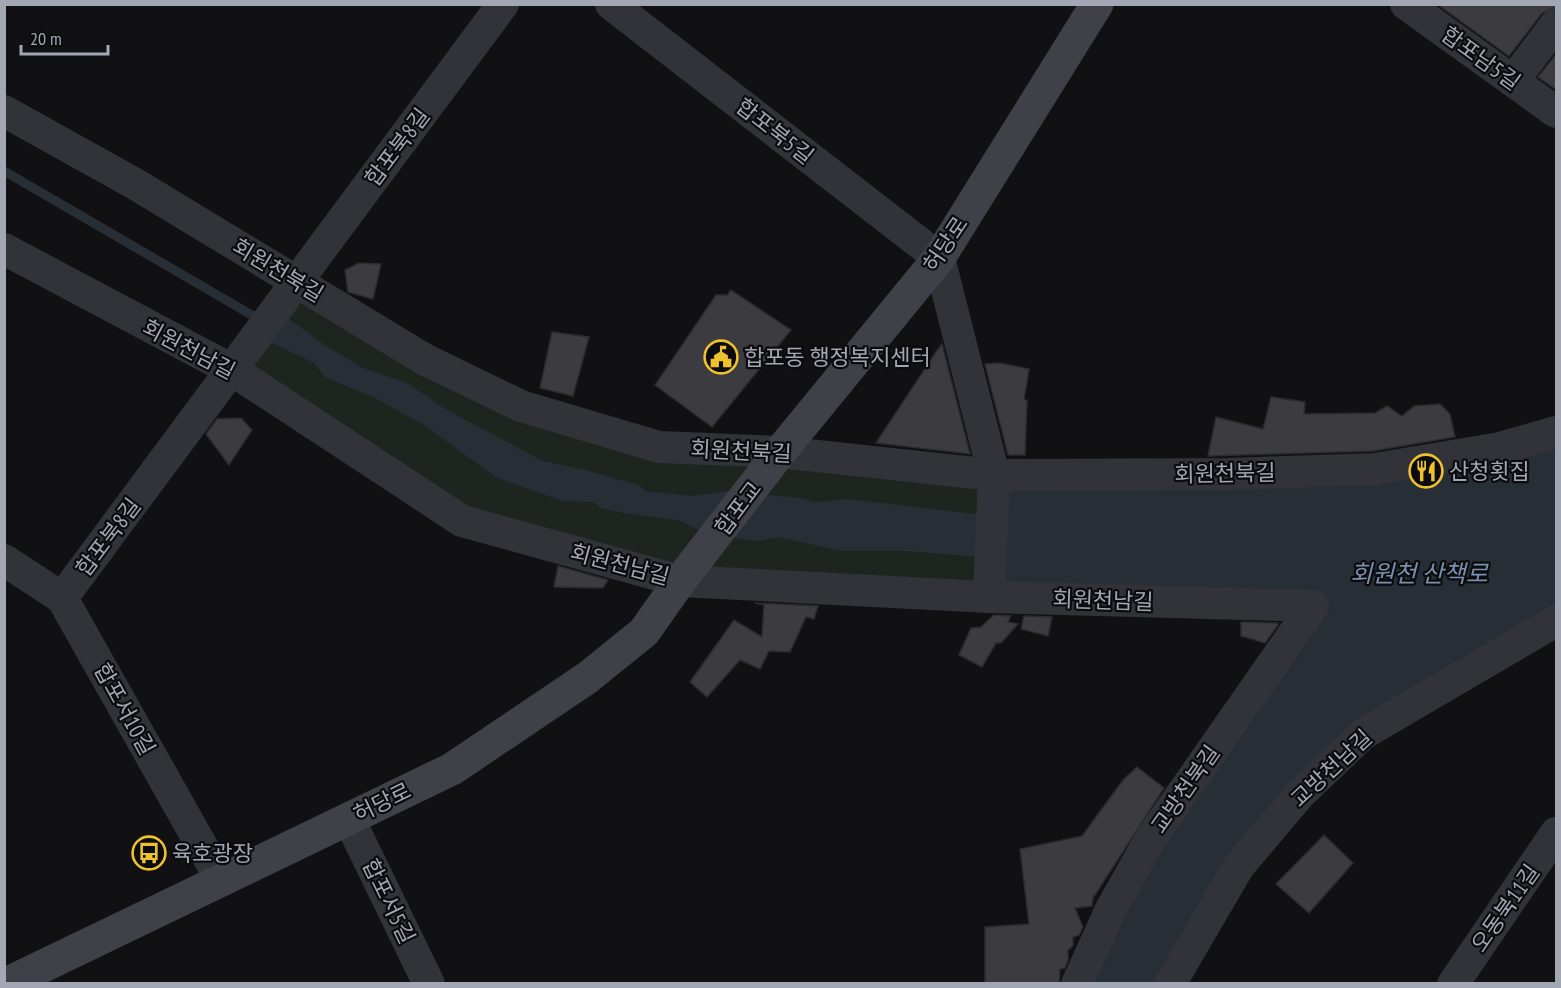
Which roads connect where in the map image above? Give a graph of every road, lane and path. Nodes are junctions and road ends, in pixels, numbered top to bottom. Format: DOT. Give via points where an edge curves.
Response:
graph roads {
  1 [pos="503,4"];
  2 [pos="611,4"];
  3 [pos="1097,4"];
  4 [pos="1406,4"];
  5 [pos="1557,24"];
  6 [pos="1514,81"];
  7 [pos="4,111"];
  8 [pos="1557,112"];
  9 [pos="4,249"];
  10 [pos="939,258"];
  11 [pos="294,286"];
  12 [pos="236,366"];
  13 [pos="1557,432"];
  14 [pos="774,460"];
  15 [pos="994,475"];
  16 [pos="706,549"];
  17 [pos="4,560"];
  18 [pos="680,581"];
  19 [pos="989,597"];
  20 [pos="62,598"];
  21 [pos="1313,606"];
  22 [pos="1557,621"];
  23 [pos="349,819"];
  24 [pos="1557,833"];
  25 [pos="221,880"];
  26 [pos="6,984"];
  27 [pos="429,984"];
  28 [pos="1077,984"];
  29 [pos="1170,984"];
  30 [pos="1453,984"];
  1 -- 11 [label="street, 합포북8길"];
  2 -- 10 [label="street, 합포북5길"];
  3 -- 10 [label="main road, 허당로"];
  4 -- 6 [label="street, 합포남5길"];
  5 -- 6 [label="street"];
  6 -- 8 [label="street, 합포남5길"];
  7 -- 11 [label="street, 회원천북길" via="137,185"];
  9 -- 12 [label="street, 회원천남길"];
  10 -- 14 [label="main road, 허당로"];
  10 -- 15 [label="street"];
  11 -- 12 [label="street, 합포북8길"];
  11 -- 14 [label="street, 회원천북길" via="424,359 521,406 659,447"];
  12 -- 18 [label="street, 회원천남길" via="462,521"];
  12 -- 20 [label="street, 합포북8길"];
  13 -- 15 [label="street, 회원천북길" via="1500,448 1375,469"];
  14 -- 15 [label="street, 회원천북길"];
  14 -- 16 [label="main road, 합포교"];
  15 -- 19 [label="street"];
  16 -- 18 [label="main road, 허당로"];
  17 -- 20 [label="street, 합포서10길"];
  18 -- 19 [label="street, 회원천남길"];
  18 -- 23 [label="main road, 허당로" via="645,632 587,678 452,769"];
  19 -- 21 [label="street, 회원천남길"];
  20 -- 25 [label="street, 합포서10길"];
  21 -- 28 [label="street, 교방천북길" via="1151,838 1111,909"];
  22 -- 29 [label="street, 교방천남길" via="1363,734 1300,794 1239,866"];
  23 -- 25 [label="main road, 허당로"];
  23 -- 27 [label="street, 합포서5길"];
  24 -- 30 [label="street, 오동북11길"];
  25 -- 26 [label="main road, 허당로"];
}
